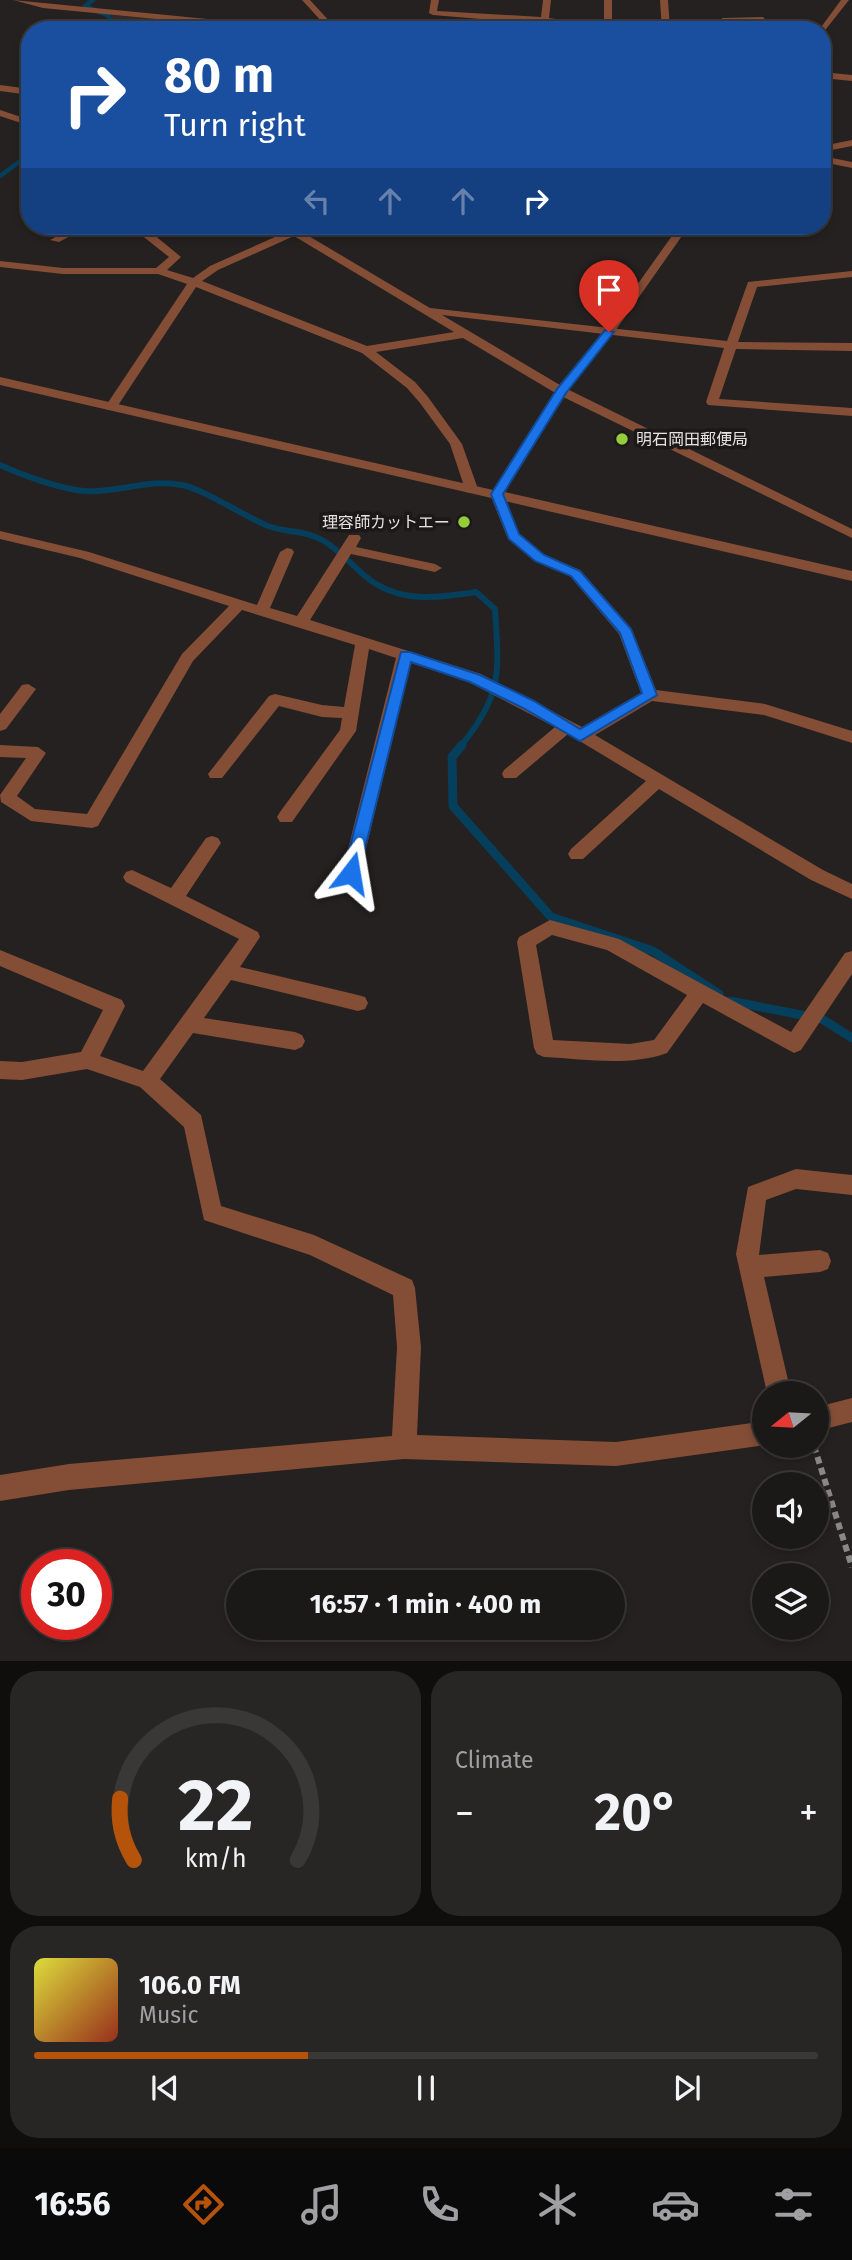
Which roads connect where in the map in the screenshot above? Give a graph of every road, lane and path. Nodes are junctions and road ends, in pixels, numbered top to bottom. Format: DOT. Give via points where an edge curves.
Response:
graph roads {
  1 [pos="17,0"];
  2 [pos="306,0"];
  3 [pos="435,0"];
  4 [pos="547,0"];
  5 [pos="608,0"];
  6 [pos="664,0"];
  7 [pos="845,0"];
  8 [pos="525,19"];
  9 [pos="545,20"];
  10 [pos="203,21"];
  11 [pos="326,21"];
  12 [pos="552,21"];
  13 [pos="608,21"];
  14 [pos="665,21"];
  15 [pos="725,21"];
  16 [pos="765,21"];
  17 [pos="830,21"];
  18 [pos="831,76"];
  19 [pos="852,78"];
  20 [pos="0,88"];
  21 [pos="21,91"];
  22 [pos="0,113"];
  23 [pos="21,120"];
  24 [pos="852,143"];
  25 [pos="831,147"];
  26 [pos="831,161"];
  27 [pos="852,165"];
  28 [pos="65,235"];
  29 [pos="148,235"];
  30 [pos="288,235"];
  31 [pos="300,235"];
  32 [pos="678,235"];
  33 [pos="55,240"];
  34 [pos="0,264"];
  35 [pos="159,271"];
  36 [pos="852,274"];
  37 [pos="194,282"];
  38 [pos="429,311"];
  39 [pos="609,332"];
  40 [pos="463,334"];
  41 [pos="733,345"];
  42 [pos="852,346"];
  43 [pos="366,350"];
  44 [pos="0,381"];
  45 [pos="561,391"];
  46 [pos="111,407"];
  47 [pos="852,412"];
  48 [pos="471,489"];
  49 [pos="497,494"];
  50 [pos="0,534"];
  51 [pos="852,534"];
  52 [pos="287,552"];
  53 [pos="435,568"];
  54 [pos="852,576"];
  55 [pos="240,604"];
  56 [pos="262,610"];
  57 [pos="301,622"];
  58 [pos="363,642"];
  59 [pos="405,655"];
  60 [pos="28,690"];
  61 [pos="650,695"];
  62 [pos="349,713"];
  63 [pos="0,725"];
  64 [pos="573,731"];
  65 [pos="852,737"];
  66 [pos="0,751"];
  67 [pos="216,774"];
  68 [pos="510,774"];
  69 [pos="656,781"];
  70 [pos="286,817"];
  71 [pos="212,843"];
  72 [pos="577,854"];
  73 [pos="351,873"];
  74 [pos="132,877"];
  75 [pos="852,892"];
  76 [pos="174,898"];
  77 [pos="0,958"];
  78 [pos="852,959"];
  79 [pos="226,971"];
  80 [pos="700,992"];
  81 [pos="358,1003"];
  82 [pos="189,1024"];
  83 [pos="295,1041"];
  84 [pos="87,1060"];
  85 [pos="0,1070"];
  86 [pos="147,1081"];
  87 [pos="852,1185"];
  88 [pos="820,1261"];
  89 [pos="750,1267"];
  90 [pos="776,1381"];
  91 [pos="852,1410"];
  92 [pos="830,1416"];
  93 [pos="752,1435"];
  94 [pos="404,1447"];
  95 [pos="818,1458"];
  96 [pos="0,1488"];
  97 [pos="852,1567"];
  1 -- 10 [label="street"];
  2 -- 11 [label="street"];
  3 -- 8 [label="street" via="433,13 488,12"];
  4 -- 9 [label="street"];
  5 -- 13 [label="street"];
  6 -- 14 [label="street"];
  7 -- 17 [label="street"];
  8 -- 9 [label="street"];
  9 -- 12 [label="street"];
  15 -- 16 [label="street"];
  18 -- 19 [label="street"];
  20 -- 21 [label="street"];
  22 -- 23 [label="street"];
  24 -- 25 [label="street"];
  26 -- 27 [label="street"];
  28 -- 33 [label="street"];
  29 -- 35 [label="street" via="176,257"];
  30 -- 37 [label="street" via="214,268"];
  31 -- 38 [label="street"];
  32 -- 39 [label="street"];
  34 -- 35 [label="street" via="63,271"];
  35 -- 37 [label="street"];
  36 -- 41 [label="street" via="752,284"];
  37 -- 43 [label="street"];
  37 -- 46 [label="street"];
  38 -- 39 [label="street"];
  38 -- 40 [label="street"];
  39 -- 41 [label="street"];
  39 -- 45 [label="street"];
  40 -- 43 [label="street"];
  40 -- 45 [label="street"];
  41 -- 42 [label="street"];
  41 -- 47 [label="street" via="712,402"];
  43 -- 48 [label="street" via="424,400 456,444"];
  44 -- 46 [label="street"];
  45 -- 49 [label="street"];
  45 -- 51 [label="street"];
  46 -- 48 [label="street"];
  48 -- 49 [label="street"];
  49 -- 54 [label="street"];
  49 -- 61 [label="street" via="513,536 540,558 575,573 626,632"];
  50 -- 55 [label="street" via="85,555"];
  52 -- 56 [label="street"];
  53 -- 57 [label="street" via="351,544"];
  55 -- 56 [label="street"];
  55 -- 66 [label="street" via="187,659 92,821 31,815 6,797 38,753"];
  56 -- 57 [label="street"];
  57 -- 58 [label="street"];
  58 -- 59 [label="street"];
  58 -- 62 [label="street"];
  59 -- 64 [label="street" via="475,678"];
  59 -- 73 [label="street"];
  60 -- 63 [label="street"];
  61 -- 64 [label="street"];
  61 -- 65 [label="street" via="765,710"];
  62 -- 67 [label="street" via="275,700"];
  62 -- 70 [label="street" via="348,731"];
  64 -- 68 [label="street"];
  64 -- 69 [label="street"];
  69 -- 72 [label="street"];
  69 -- 75 [label="street"];
  71 -- 76 [label="street"];
  74 -- 76 [label="street"];
  76 -- 79 [label="street" via="251,937"];
  77 -- 84 [label="street" via="115,1006"];
  78 -- 80 [label="street" via="794,1044"];
  79 -- 81 [label="street"];
  79 -- 82 [label="street"];
  80 -- 80 [label="street" via="612,944 550,927 526,942 544,1048 630,1053 660,1047"];
  82 -- 83 [label="street"];
  82 -- 86 [label="street"];
  84 -- 85 [label="street" via="22,1071"];
  84 -- 86 [label="street"];
  86 -- 94 [label="street" via="194,1122 212,1213 314,1246 404,1287 409,1347"];
  87 -- 89 [label="street" via="796,1179 756,1194 747,1254"];
  88 -- 89 [label="street"];
  89 -- 90 [label="street"];
  91 -- 92 [label="street"];
  93 -- 94 [label="street" via="616,1454"];
  94 -- 96 [label="street" via="68,1477"];
  95 -- 97 [label="path"];
}
